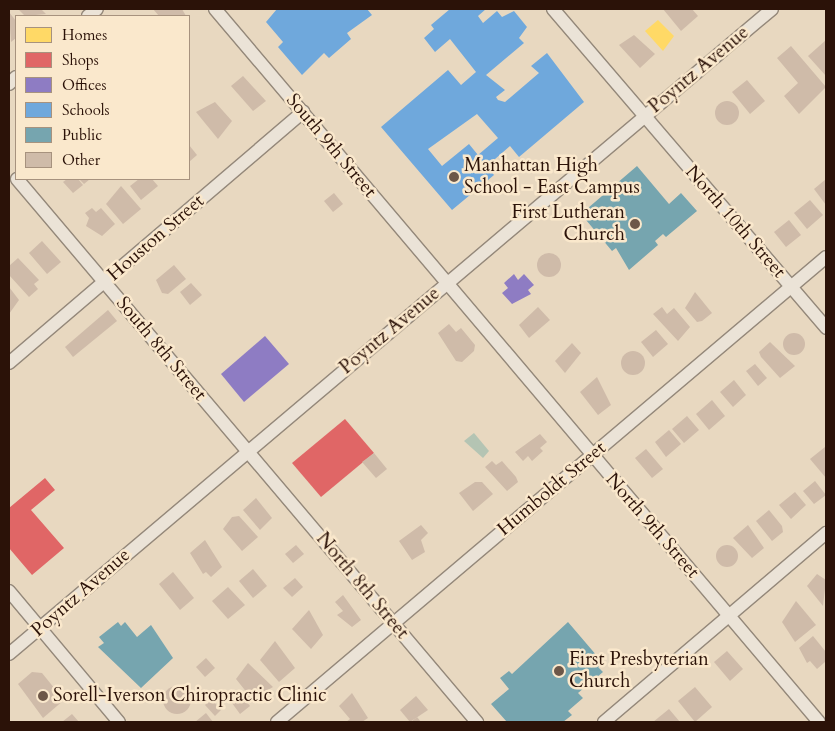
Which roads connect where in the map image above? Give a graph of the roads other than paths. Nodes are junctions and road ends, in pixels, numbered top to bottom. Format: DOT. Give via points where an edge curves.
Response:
graph roads {
  1 [pos="215,9"];
  2 [pos="553,9"];
  3 [pos="772,9"];
  4 [pos="303,112"];
  5 [pos="644,116"];
  6 [pos="18,180"];
  7 [pos="826,257"];
  8 [pos="105,281"];
  9 [pos="446,284"];
  10 [pos="791,287"];
  11 [pos="826,328"];
  12 [pos="9,363"];
  13 [pos="247,450"];
  14 [pos="591,456"];
  15 [pos="826,533"];
  16 [pos="9,591"];
  17 [pos="730,616"];
  18 [pos="394,624"];
  19 [pos="40,628"];
  20 [pos="9,654"];
  21 [pos="119,722"];
  22 [pos="277,722"];
  23 [pos="477,722"];
  24 [pos="604,722"];
  25 [pos="819,722"];
  1 -- 4 [label="street, South 9th Street"];
  2 -- 5 [label="street, North 10th Street"];
  3 -- 5 [label="street, Poyntz Avenue"];
  4 -- 8 [label="street, Houston Street"];
  4 -- 9 [label="street, South 9th Street"];
  5 -- 9 [label="street, Poyntz Avenue"];
  5 -- 10 [label="street, North 10th Street"];
  6 -- 8 [label="street, South 8th Street"];
  7 -- 10 [label="street, Humboldt Street"];
  8 -- 12 [label="street, Houston Street"];
  8 -- 13 [label="street, South 8th Street"];
  9 -- 13 [label="street, Poyntz Avenue"];
  9 -- 14 [label="street, North 9th Street"];
  10 -- 11 [label="street, North 10th Street"];
  10 -- 14 [label="street, Humboldt Street"];
  13 -- 18 [label="street, North 8th Street"];
  13 -- 19 [label="street, Poyntz Avenue"];
  14 -- 17 [label="street, North 9th Street"];
  14 -- 18 [label="street, Humboldt Street"];
  15 -- 17 [label="street"];
  16 -- 19 [label="street"];
  17 -- 24 [label="street"];
  17 -- 25 [label="street, North 9th Street"];
  18 -- 22 [label="street, Humboldt Street"];
  18 -- 23 [label="street, North 8th Street"];
  19 -- 20 [label="street, Poyntz Avenue"];
  19 -- 21 [label="street"];
}
